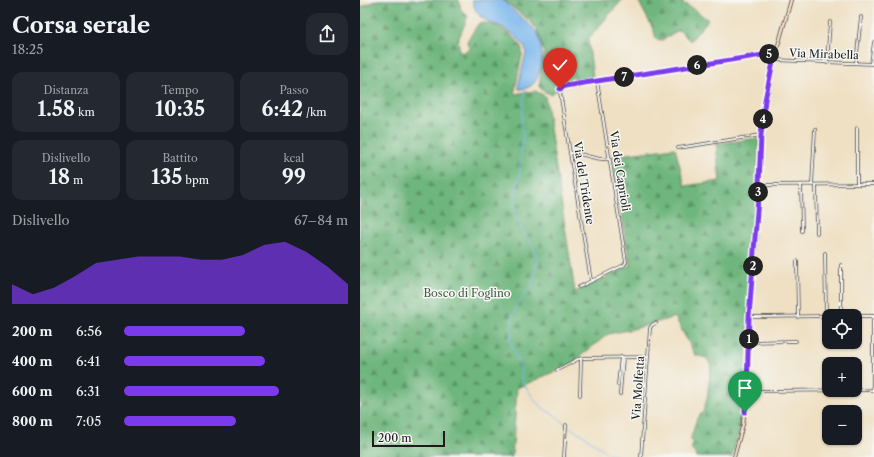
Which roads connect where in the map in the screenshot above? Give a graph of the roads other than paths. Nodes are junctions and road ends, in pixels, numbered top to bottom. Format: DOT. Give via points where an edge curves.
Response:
graph roads {
  1 [pos="790,0"];
  2 [pos="861,17"];
  3 [pos="830,22"];
  4 [pos="874,42"];
  5 [pos="775,53"];
  6 [pos="774,60"];
  7 [pos="827,63"];
  8 [pos="856,63"];
  9 [pos="873,64"];
  10 [pos="597,81"];
  11 [pos="857,128"];
  12 [pos="815,129"];
  13 [pos="761,135"];
  14 [pos="678,148"];
  15 [pos="571,153"];
  16 [pos="610,159"];
  17 [pos="857,184"];
  18 [pos="874,184"];
  19 [pos="759,185"];
  20 [pos="801,185"];
  21 [pos="812,185"];
  22 [pos="816,185"];
  23 [pos="802,231"];
  24 [pos="817,233"];
  25 [pos="826,253"];
  26 [pos="797,261"];
  27 [pos="841,264"];
  28 [pos="591,281"];
  29 [pos="579,287"];
  30 [pos="828,309"];
  31 [pos="841,309"];
  32 [pos="822,316"];
  33 [pos="862,316"];
  34 [pos="874,316"];
  35 [pos="749,317"];
  36 [pos="798,317"];
  37 [pos="656,323"];
  38 [pos="796,341"];
  39 [pos="748,342"];
  40 [pos="622,357"];
  41 [pos="648,357"];
  42 [pos="581,358"];
  43 [pos="556,370"];
  44 [pos="618,385"];
  45 [pos="873,390"];
  46 [pos="747,391"];
  47 [pos="620,394"];
  48 [pos="580,395"];
  49 [pos="566,425"];
  50 [pos="564,457"];
  51 [pos="641,457"];
  52 [pos="734,457"];
  1 -- 5 [label="main road"];
  2 -- 8 [label="street"];
  3 -- 7 [label="street"];
  4 -- 9 [label="street"];
  5 -- 6 [label="main road"];
  5 -- 10 [label="street"];
  6 -- 7 [label="street, Via Mirabella"];
  6 -- 13 [label="main road" via="765,100"];
  7 -- 8 [label="street, Via Mirabella"];
  8 -- 9 [label="street, Via Mirabella"];
  10 -- 15 [label="street, Via del Tridente" via="561,88"];
  10 -- 16 [label="street, Via dei Caprioli"];
  11 -- 17 [label="street"];
  12 -- 21 [label="street"];
  13 -- 14 [label="street"];
  13 -- 19 [label="main road"];
  15 -- 16 [label="street"];
  15 -- 28 [label="street, Via del Tridente"];
  16 -- 28 [label="street, Via dei Caprioli" via="626,264"];
  17 -- 18 [label="street"];
  17 -- 22 [label="street"];
  19 -- 20 [label="street"];
  19 -- 35 [label="main road"];
  20 -- 21 [label="street"];
  20 -- 23 [label="street"];
  21 -- 22 [label="street"];
  22 -- 24 [label="street"];
  25 -- 30 [label="street"];
  26 -- 36 [label="street"];
  27 -- 31 [label="street"];
  28 -- 29 [label="street"];
  32 -- 36 [label="street"];
  33 -- 34 [label="street"];
  34 -- 45 [label="street"];
  35 -- 36 [label="street"];
  35 -- 39 [label="main road"];
  37 -- 41 [label="street, Via Molfetta" via="650,328"];
  38 -- 39 [label="street"];
  39 -- 46 [label="main road"];
  40 -- 41 [label="street"];
  40 -- 42 [label="street"];
  40 -- 44 [label="street"];
  40 -- 47 [label="street"];
  41 -- 51 [label="street, Via Molfetta"];
  42 -- 43 [label="street"];
  42 -- 48 [label="street"];
  45 -- 46 [label="street"];
  46 -- 52 [label="main road" via="743,424"];
  49 -- 50 [label="street"];
}
